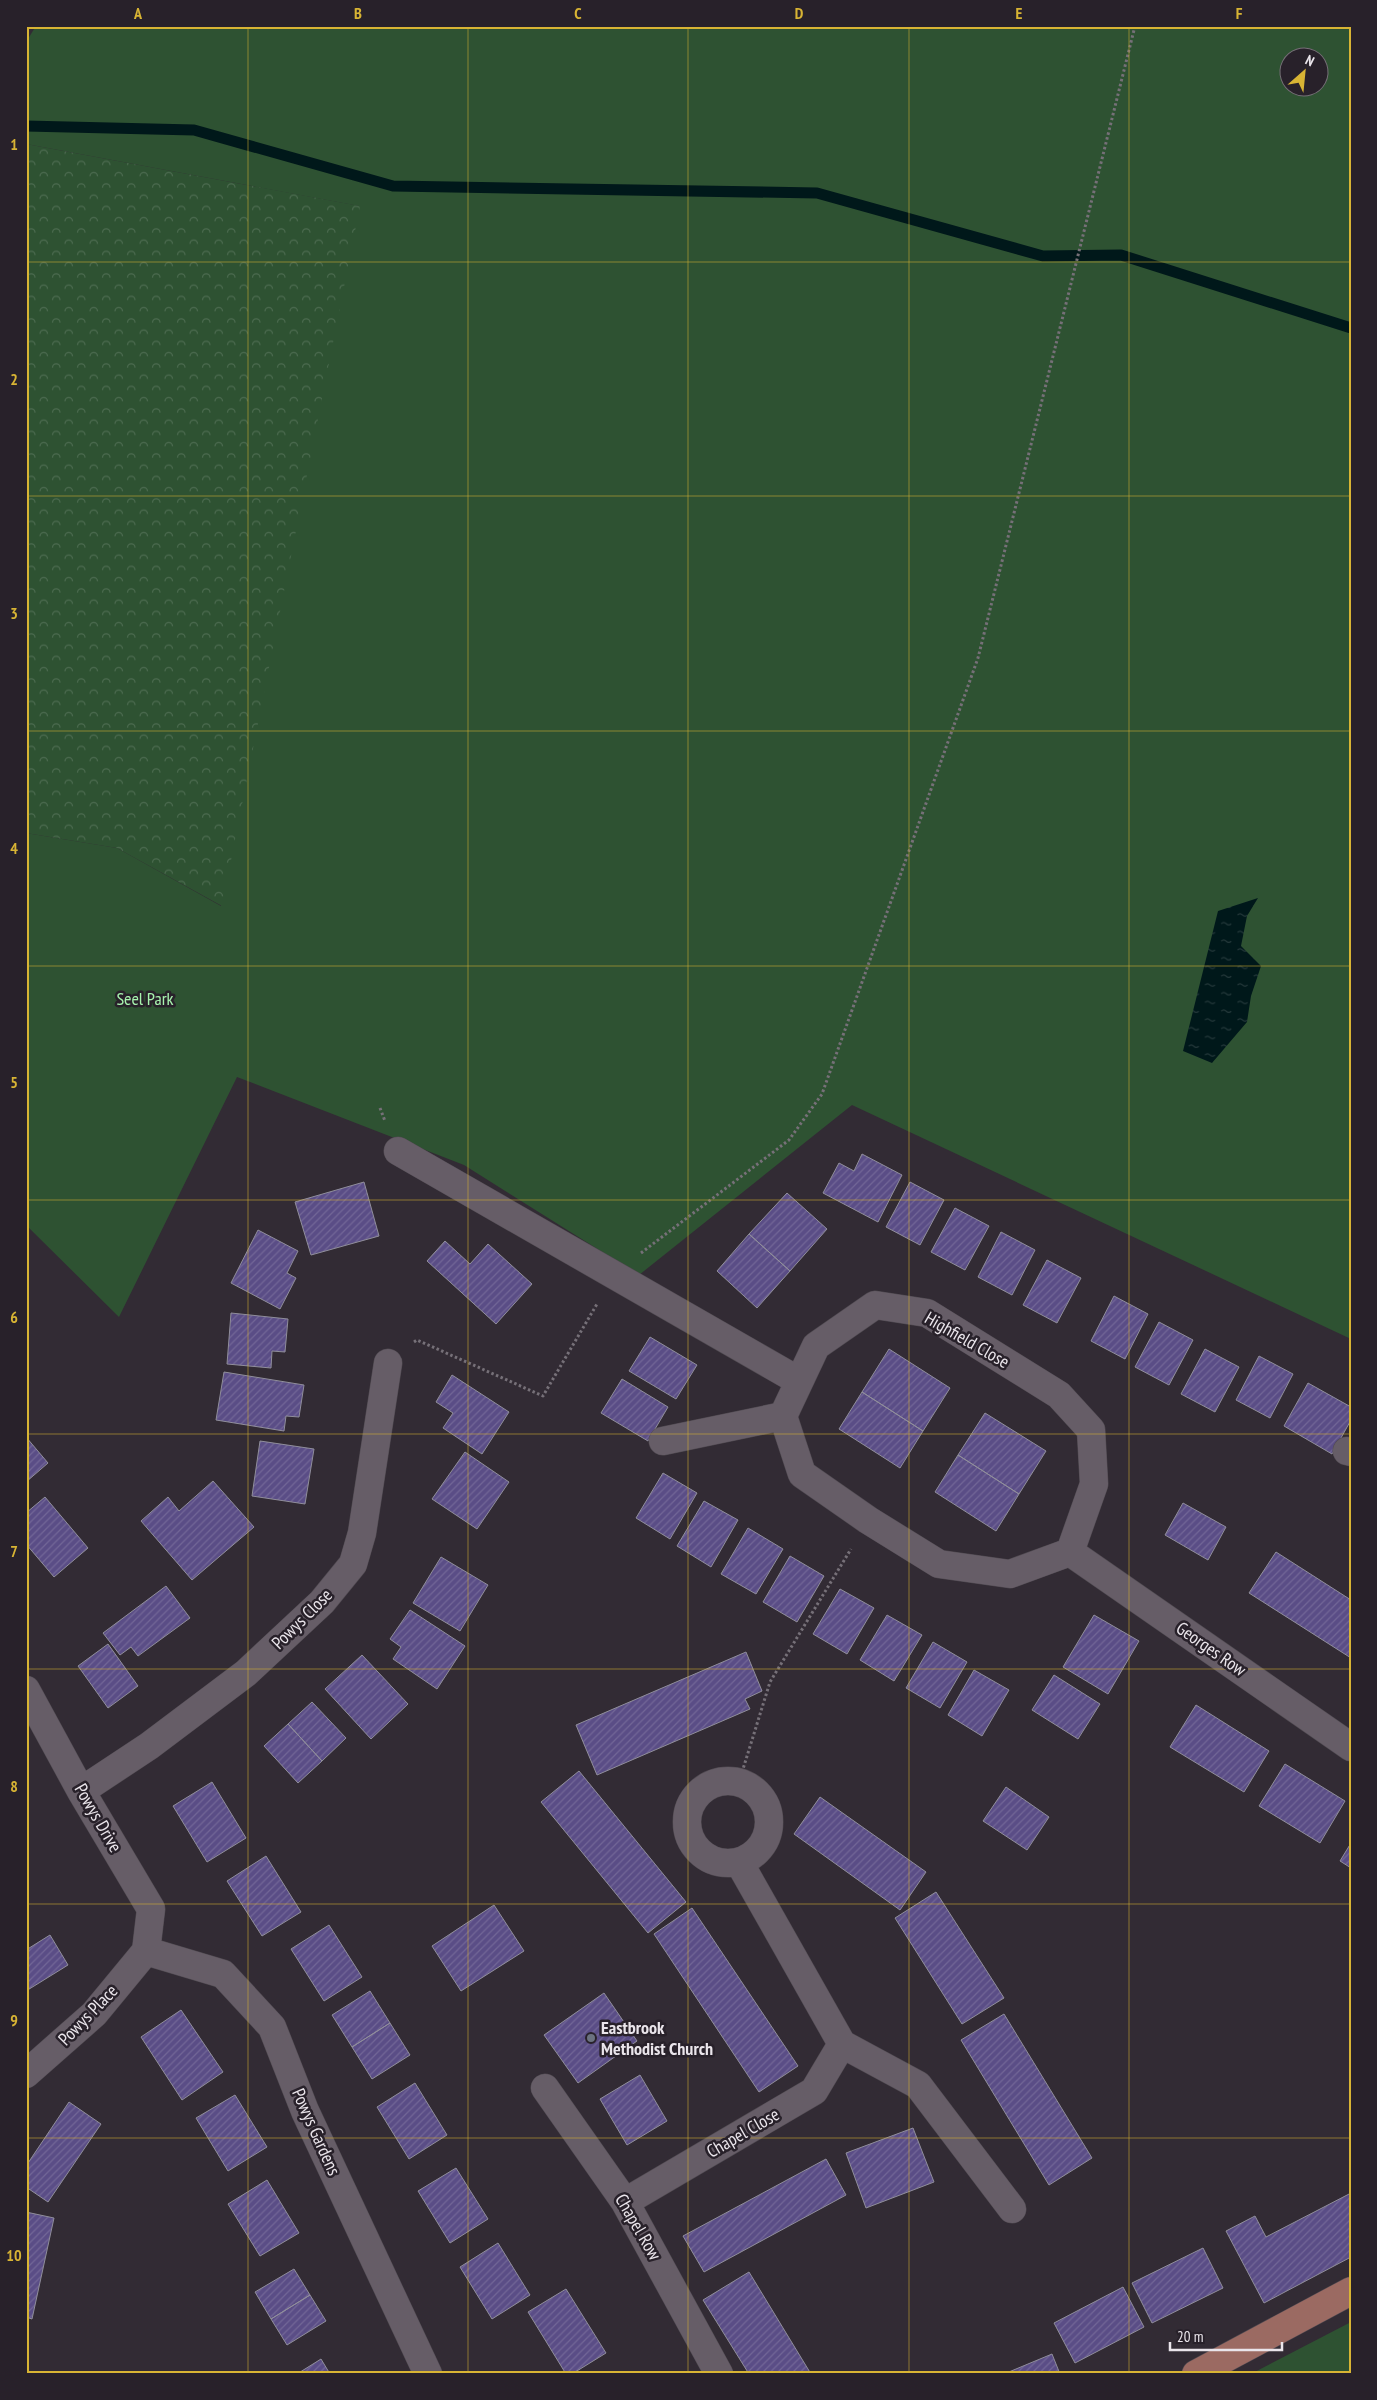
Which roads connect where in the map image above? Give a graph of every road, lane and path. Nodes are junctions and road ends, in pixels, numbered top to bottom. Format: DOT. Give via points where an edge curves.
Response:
graph roads {
  1 [pos="1135,26"];
  2 [pos="822,1094"];
  3 [pos="398,1151"];
  4 [pos="388,1363"];
  5 [pos="799,1381"];
  6 [pos="783,1416"];
  7 [pos="663,1441"];
  8 [pos="868,1520"];
  9 [pos="1070,1552"];
  10 [pos="26,1690"];
  11 [pos="1351,1747"];
  12 [pos="739,1782"];
  13 [pos="81,1791"];
  14 [pos="739,1862"];
  15 [pos="146,1951"];
  16 [pos="842,2044"];
  17 [pos="26,2074"];
  18 [pos="545,2088"];
  19 [pos="625,2202"];
  20 [pos="1012,2210"];
  21 [pos="1351,2291"];
  22 [pos="428,2374"];
  23 [pos="719,2374"];
  24 [pos="1196,2374"];
  1 -- 2 [label="path" via="978,658"];
  3 -- 5 [label="street"];
  4 -- 13 [label="street, Powys Close" via="362,1533 352,1564 322,1602 246,1673 149,1746"];
  5 -- 6 [label="street, Highfield Close"];
  5 -- 9 [label="street, Highfield Close" via="816,1346 875,1305 928,1313 1059,1395 1091,1430 1094,1484"];
  6 -- 7 [label="street"];
  6 -- 8 [label="street" via="802,1474"];
  8 -- 9 [label="street" via="939,1564 1010,1574"];
  8 -- 12 [label="path" via="770,1682"];
  9 -- 11 [label="street, Georges Row"];
  10 -- 13 [label="street, Powys Drive"];
  12 -- 14 [label="street" via="755,1790 764,1801 770,1825 758,1852"];
  12 -- 14 [label="street" via="717,1782 704,1788 694,1798 687,1828 692,1842 711,1860"];
  13 -- 15 [label="street, Powys Drive" via="151,1909"];
  14 -- 16 [label="street"];
  15 -- 17 [label="street, Powys Place" via="94,2014"];
  15 -- 22 [label="street, Powys Gardens" via="223,1974 272,2028 305,2111"];
  16 -- 19 [label="street, Chapel Close" via="814,2091"];
  16 -- 20 [label="street" via="918,2085"];
  18 -- 19 [label="street, Chapel Row"];
  19 -- 23 [label="street, Chapel Row"];
  21 -- 24 [label="main road"];
}
